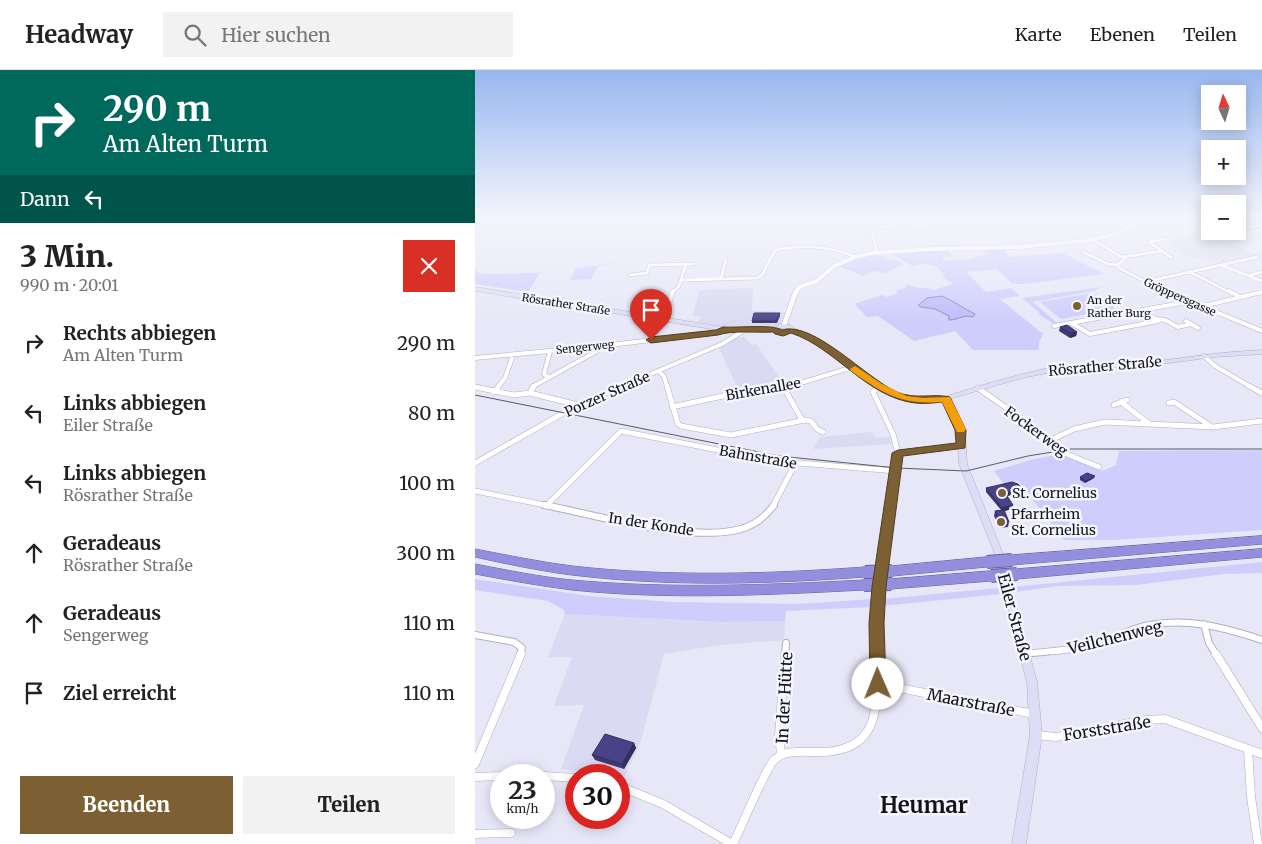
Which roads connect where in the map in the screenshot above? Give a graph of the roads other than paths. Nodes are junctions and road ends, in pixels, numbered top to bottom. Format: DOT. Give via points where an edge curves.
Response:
graph roads {
  1 [pos="773,253"];
  2 [pos="844,253"];
  3 [pos="877,253"];
  4 [pos="1085,253"];
  5 [pos="1115,253"];
  6 [pos="1150,253"];
  7 [pos="1165,253"];
  8 [pos="1257,256"];
  9 [pos="855,257"];
  10 [pos="1123,258"];
  11 [pos="1172,258"];
  12 [pos="726,259"];
  13 [pos="686,264"];
  14 [pos="694,264"];
  15 [pos="1117,265"];
  16 [pos="1220,265"];
  17 [pos="1190,272"];
  18 [pos="1262,272"];
  19 [pos="630,275"];
  20 [pos="1248,276"];
  21 [pos="721,279"];
  22 [pos="681,280"];
  23 [pos="1262,281"];
  24 [pos="1145,282"];
  25 [pos="475,289"];
  26 [pos="1261,292"];
  27 [pos="1240,297"];
  28 [pos="1187,302"];
  29 [pos="1199,307"];
  30 [pos="1143,312"];
  31 [pos="657,319"];
  32 [pos="1156,319"];
  33 [pos="1186,321"];
  34 [pos="1073,324"];
  35 [pos="1191,324"];
  36 [pos="783,325"];
  37 [pos="1054,326"];
  38 [pos="1197,328"];
  39 [pos="723,329"];
  40 [pos="775,329"];
  41 [pos="791,330"];
  42 [pos="743,331"];
  43 [pos="1262,331"];
  44 [pos="602,346"];
  45 [pos="550,351"];
  46 [pos="1262,352"];
  47 [pos="513,355"];
  48 [pos="1204,356"];
  49 [pos="475,358"];
  50 [pos="853,367"];
  51 [pos="659,371"];
  52 [pos="548,377"];
  53 [pos="879,386"];
  54 [pos="475,387"];
  55 [pos="784,388"];
  56 [pos="978,388"];
  57 [pos="494,392"];
  58 [pos="531,393"];
  59 [pos="1262,393"];
  60 [pos="946,399"];
  61 [pos="1127,400"];
  62 [pos="1121,402"];
  63 [pos="1169,403"];
  64 [pos="578,405"];
  65 [pos="1114,405"];
  66 [pos="672,407"];
  67 [pos="802,420"];
  68 [pos="1262,421"];
  69 [pos="1149,423"];
  70 [pos="1213,427"];
  71 [pos="823,432"];
  72 [pos="1049,441"];
  73 [pos="961,446"];
  74 [pos="898,453"];
  75 [pos="475,463"];
  76 [pos="795,464"];
  77 [pos="1099,467"];
  78 [pos="896,472"];
  79 [pos="475,491"];
  80 [pos="547,505"];
  81 [pos="1262,540"];
  82 [pos="475,553"];
  83 [pos="1262,553"];
  84 [pos="475,569"];
  85 [pos="891,578"];
  86 [pos="865,579"];
  87 [pos="1204,624"];
  88 [pos="475,635"];
  89 [pos="1262,640"];
  90 [pos="787,643"];
  91 [pos="1025,654"];
  92 [pos="878,684"];
  93 [pos="1035,715"];
  94 [pos="1262,728"];
  95 [pos="1036,735"];
  96 [pos="1248,749"];
  97 [pos="781,753"];
  98 [pos="1262,754"];
  99 [pos="475,764"];
  100 [pos="490,776"];
  101 [pos="475,777"];
  102 [pos="630,791"];
  103 [pos="511,833"];
  104 [pos="475,834"];
  105 [pos="733,844"];
  106 [pos="1019,844"];
  107 [pos="1257,844"];
  1 -- 21 [label="street" via="760,277"];
  2 -- 9 [label="street"];
  3 -- 9 [label="street"];
  4 -- 15 [label="street, Gröppersgasse"];
  5 -- 10 [label="street"];
  6 -- 10 [label="street"];
  7 -- 11 [label="street"];
  8 -- 16 [label="street"];
  9 -- 36 [label="street" via="834,266 820,279 799,287"];
  10 -- 15 [label="street" via="1125,261"];
  12 -- 21 [label="street"];
  13 -- 14 [label="street"];
  13 -- 19 [label="street" via="649,265 647,273"];
  13 -- 22 [label="street"];
  15 -- 24 [label="street, Gröppersgasse"];
  16 -- 17 [label="street"];
  16 -- 20 [label="street"];
  17 -- 24 [label="street"];
  17 -- 27 [label="street"];
  18 -- 20 [label="street"];
  20 -- 23 [label="street"];
  21 -- 22 [label="street"];
  22 -- 31 [label="street" via="666,311"];
  24 -- 28 [label="street, Gröppersgasse"];
  25 -- 31 [label="main road, Rösrather Straße"];
  26 -- 27 [label="street"];
  27 -- 29 [label="street"];
  28 -- 29 [label="street, Gröppersgasse"];
  28 -- 30 [label="street"];
  29 -- 43 [label="street, Gröppersgasse"];
  30 -- 32 [label="street"];
  30 -- 34 [label="street"];
  31 -- 39 [label="main road, Rösrather Straße"];
  32 -- 34 [label="street" via="1156,323 1091,334"];
  32 -- 35 [label="street" via="1178,328"];
  33 -- 35 [label="street"];
  34 -- 37 [label="street"];
  35 -- 38 [label="street"];
  36 -- 40 [label="main road"];
  36 -- 41 [label="main road"];
  39 -- 42 [label="main road, Rösrather Straße"];
  39 -- 44 [label="street, Sengerweg"];
  40 -- 41 [label="main road, Rösrather Straße" via="780,333"];
  40 -- 42 [label="main road, Rösrather Straße"];
  41 -- 50 [label="main road, Rösrather Straße" via="807,336"];
  42 -- 51 [label="street, Porzer Straße" via="724,343"];
  44 -- 45 [label="street, Sengerweg"];
  44 -- 52 [label="street"];
  45 -- 47 [label="street, Sengerweg"];
  45 -- 52 [label="street" via="544,370"];
  46 -- 48 [label="main road, Rösrather Straße"];
  47 -- 49 [label="street, Sengerweg"];
  47 -- 57 [label="street" via="505,378"];
  48 -- 56 [label="main road, Rösrather Straße" via="1139,364 1058,368"];
  48 -- 59 [label="street" via="1215,366"];
  50 -- 53 [label="main road, Rösrather Straße"];
  50 -- 55 [label="street, Birkenallee"];
  51 -- 64 [label="street, Porzer Straße"];
  51 -- 66 [label="street"];
  52 -- 58 [label="street" via="531,388"];
  53 -- 60 [label="main road, Rösrather Straße" via="910,400"];
  53 -- 74 [label="street" via="873,392 893,434"];
  54 -- 57 [label="street"];
  55 -- 66 [label="street, Birkenallee" via="746,391"];
  55 -- 67 [label="street"];
  56 -- 60 [label="main road, Rösrather Straße"];
  56 -- 72 [label="street, Fockerweg"];
  57 -- 58 [label="street"];
  58 -- 64 [label="street"];
  60 -- 73 [label="main road, Eiler Straße" via="961,430"];
  61 -- 62 [label="street"];
  62 -- 65 [label="street"];
  62 -- 69 [label="street"];
  63 -- 70 [label="street" via="1174,402"];
  64 -- 75 [label="street, Porzer Straße"];
  66 -- 67 [label="street" via="681,426 723,434 739,434"];
  67 -- 71 [label="street" via="811,421"];
  68 -- 70 [label="street"];
  69 -- 70 [label="street"];
  69 -- 72 [label="street" via="1092,424"];
  72 -- 77 [label="street, Fockerweg" via="1063,453"];
  73 -- 74 [label="street"];
  73 -- 91 [label="main road, Eiler Straße" via="963,464 993,537"];
  74 -- 78 [label="street"];
  76 -- 78 [label="street, Bahnstraße"];
  76 -- 80 [label="street, Bahnstraße" via="621,431"];
  76 -- 80 [label="street, In der Konde" via="767,515 750,525 728,531 678,530"];
  78 -- 92 [label="street" via="879,587"];
  79 -- 80 [label="street, In der Konde"];
  81 -- 85 [label="highway, bridge" via="987,562"];
  82 -- 86 [label="highway" via="565,569 638,576"];
  83 -- 85 [label="highway, bridge" via="991,576"];
  84 -- 86 [label="highway" via="557,583 713,592"];
  85 -- 86 [label="highway, bridge"];
  87 -- 89 [label="street, Veilchenweg"];
  87 -- 91 [label="street, Veilchenweg" via="1181,622 1144,626 1094,645"];
  87 -- 94 [label="street" via="1209,643"];
  88 -- 99 [label="street" via="514,642 522,648"];
  90 -- 97 [label="street, In der Hütte" via="779,736"];
  91 -- 93 [label="main road, Eiler Straße"];
  92 -- 93 [label="street, Maarstraße"];
  92 -- 97 [label="street" via="874,721 867,732 851,745 839,750"];
  93 -- 95 [label="main road, Eiler Straße"];
  95 -- 96 [label="street, Forststraße" via="1056,737 1146,720 1165,720"];
  95 -- 106 [label="main road, Eiler Straße"];
  96 -- 98 [label="street, Forststraße"];
  96 -- 107 [label="street"];
  97 -- 105 [label="street" via="773,760"];
  100 -- 101 [label="street"];
  102 -- 105 [label="street" via="668,807"];
  103 -- 104 [label="street"];
}
